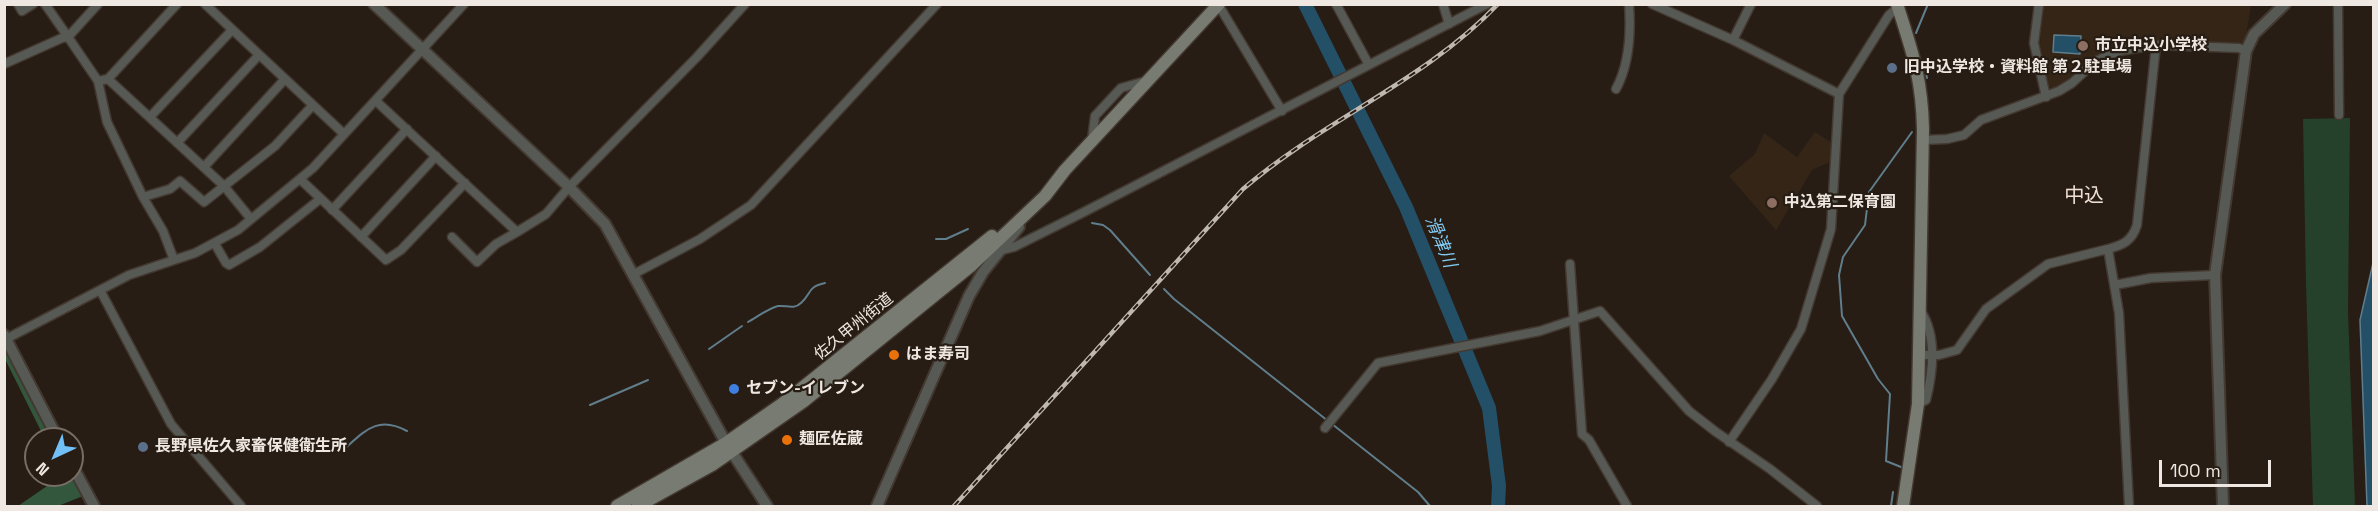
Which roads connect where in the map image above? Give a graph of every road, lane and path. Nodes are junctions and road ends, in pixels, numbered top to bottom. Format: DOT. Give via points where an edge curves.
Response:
graph roads {
  1 [pos="18,4"];
  2 [pos="33,4"];
  3 [pos="45,4"];
  4 [pos="98,4"];
  5 [pos="177,4"];
  6 [pos="205,4"];
  7 [pos="374,4"];
  8 [pos="464,4"];
  9 [pos="745,4"];
  10 [pos="937,4"];
  11 [pos="1336,4"];
  12 [pos="1443,4"];
  13 [pos="1487,4"];
  14 [pos="1629,4"];
  15 [pos="1652,4"];
  16 [pos="1751,4"];
  17 [pos="2039,4"];
  18 [pos="2285,4"];
  19 [pos="2338,4"];
  20 [pos="1219,5"];
  21 [pos="1897,6"];
  22 [pos="1449,24"];
  23 [pos="232,30"];
  24 [pos="68,37"];
  25 [pos="1733,40"];
  26 [pos="2156,45"];
  27 [pos="423,50"];
  28 [pos="2246,51"];
  29 [pos="259,55"];
  30 [pos="4,64"];
  31 [pos="1367,66"];
  32 [pos="108,79"];
  33 [pos="285,79"];
  34 [pos="98,81"];
  35 [pos="1616,89"];
  36 [pos="1839,94"];
  37 [pos="2046,97"];
  38 [pos="376,101"];
  39 [pos="313,105"];
  40 [pos="1282,111"];
  41 [pos="2339,115"];
  42 [pos="150,117"];
  43 [pos="407,129"];
  44 [pos="344,134"];
  45 [pos="1923,140"];
  46 [pos="177,142"];
  47 [pos="436,156"];
  48 [pos="204,167"];
  49 [pos="1065,170"];
  50 [pos="301,180"];
  51 [pos="465,183"];
  52 [pos="224,186"];
  53 [pos="569,187"];
  54 [pos="143,197"];
  55 [pos="320,199"];
  56 [pos="332,210"];
  57 [pos="251,219"];
  58 [pos="1000,229"];
  59 [pos="517,232"];
  60 [pos="361,237"];
  61 [pos="452,237"];
  62 [pos="215,244"];
  63 [pos="2108,249"];
  64 [pos="992,252"];
  65 [pos="174,260"];
  66 [pos="1570,264"];
  67 [pos="634,274"];
  68 [pos="2215,275"];
  69 [pos="2115,285"];
  70 [pos="100,291"];
  71 [pos="1575,318"];
  72 [pos="5,337"];
  73 [pos="1926,356"];
  74 [pos="1328,424"];
  75 [pos="52,427"];
  76 [pos="1729,442"];
  77 [pos="729,448"];
  78 [pos="84,487"];
  79 [pos="94,507"];
  80 [pos="241,507"];
  81 [pos="617,507"];
  82 [pos="638,507"];
  83 [pos="767,507"];
  84 [pos="877,507"];
  85 [pos="1627,507"];
  86 [pos="1816,507"];
  87 [pos="1903,507"];
  88 [pos="2129,507"];
  89 [pos="2223,507"];
  1 -- 2 [label="street" via="22,11"];
  3 -- 24 [label="street"];
  4 -- 24 [label="street"];
  5 -- 32 [label="street"];
  6 -- 23 [label="street"];
  7 -- 27 [label="street"];
  8 -- 27 [label="street"];
  9 -- 53 [label="street"];
  10 -- 67 [label="street" via="751,204 700,239"];
  11 -- 31 [label="street"];
  12 -- 22 [label="street"];
  13 -- 22 [label="street"];
  14 -- 35 [label="street" via="1628,48"];
  15 -- 25 [label="street"];
  16 -- 25 [label="street"];
  17 -- 37 [label="street" via="2034,43"];
  18 -- 28 [label="street" via="2258,30"];
  19 -- 41 [label="street"];
  20 -- 40 [label="street"];
  20 -- 49 [label="main road, 佐久甲州街道"];
  21 -- 36 [label="street"];
  21 -- 45 [label="main road" via="1921,83"];
  22 -- 31 [label="street"];
  23 -- 29 [label="street"];
  23 -- 42 [label="street"];
  24 -- 30 [label="street"];
  24 -- 34 [label="street"];
  25 -- 36 [label="street"];
  26 -- 28 [label="street"];
  26 -- 37 [label="street" via="2109,54 2072,83"];
  26 -- 63 [label="street" via="2137,225 2127,242"];
  27 -- 38 [label="street"];
  27 -- 53 [label="street"];
  28 -- 68 [label="street"];
  29 -- 33 [label="street"];
  29 -- 46 [label="street"];
  31 -- 40 [label="street"];
  32 -- 34 [label="street"];
  32 -- 42 [label="street"];
  33 -- 39 [label="street"];
  33 -- 48 [label="street"];
  34 -- 54 [label="street" via="105,115"];
  36 -- 76 [label="street" via="1831,229 1801,329"];
  37 -- 45 [label="street" via="1981,120 1959,137"];
  38 -- 43 [label="street"];
  38 -- 44 [label="street"];
  39 -- 44 [label="street"];
  39 -- 52 [label="street" via="275,146"];
  40 -- 64 [label="street" via="1055,227"];
  42 -- 46 [label="street"];
  43 -- 47 [label="street"];
  43 -- 56 [label="street"];
  44 -- 50 [label="street"];
  45 -- 73 [label="main road" via="1920,310"];
  46 -- 48 [label="street"];
  47 -- 51 [label="street"];
  47 -- 60 [label="street"];
  48 -- 52 [label="street"];
  49 -- 58 [label="main road, 佐久甲州街道"];
  49 -- 64 [label="main road, 佐久甲州街道"];
  50 -- 55 [label="street"];
  50 -- 57 [label="street"];
  51 -- 59 [label="street"];
  51 -- 60 [label="street" via="401,250 386,260"];
  52 -- 54 [label="street" via="204,202 180,181 170,189"];
  52 -- 57 [label="street"];
  53 -- 59 [label="street" via="546,214"];
  53 -- 67 [label="street" via="605,224"];
  54 -- 65 [label="street"];
  55 -- 56 [label="street"];
  55 -- 62 [label="street" via="260,247 229,265"];
  56 -- 60 [label="street"];
  57 -- 62 [label="street"];
  58 -- 64 [label="street"];
  58 -- 77 [label="main road, 佐久甲州街道"];
  59 -- 61 [label="street" via="477,262"];
  62 -- 65 [label="street"];
  63 -- 69 [label="street"];
  63 -- 73 [label="street" via="2048,264 1986,309 1957,350"];
  64 -- 77 [label="main road, 佐久甲州街道" via="804,401"];
  64 -- 84 [label="street" via="978,268"];
  65 -- 70 [label="street" via="129,275"];
  66 -- 71 [label="street"];
  67 -- 77 [label="street"];
  68 -- 69 [label="street" via="2151,278"];
  68 -- 89 [label="street"];
  69 -- 88 [label="street"];
  70 -- 72 [label="street"];
  70 -- 80 [label="street" via="171,424"];
  71 -- 74 [label="street" via="1540,331 1378,363"];
  71 -- 76 [label="street" via="1600,310 1689,411"];
  71 -- 85 [label="street" via="1582,434"];
  72 -- 75 [label="street"];
  73 -- 87 [label="main road"];
  76 -- 86 [label="street"];
  77 -- 81 [label="main road, 佐久甲州街道"];
  77 -- 82 [label="main road, 佐久甲州街道"];
  77 -- 83 [label="street"];
  78 -- 79 [label="street"];
}
